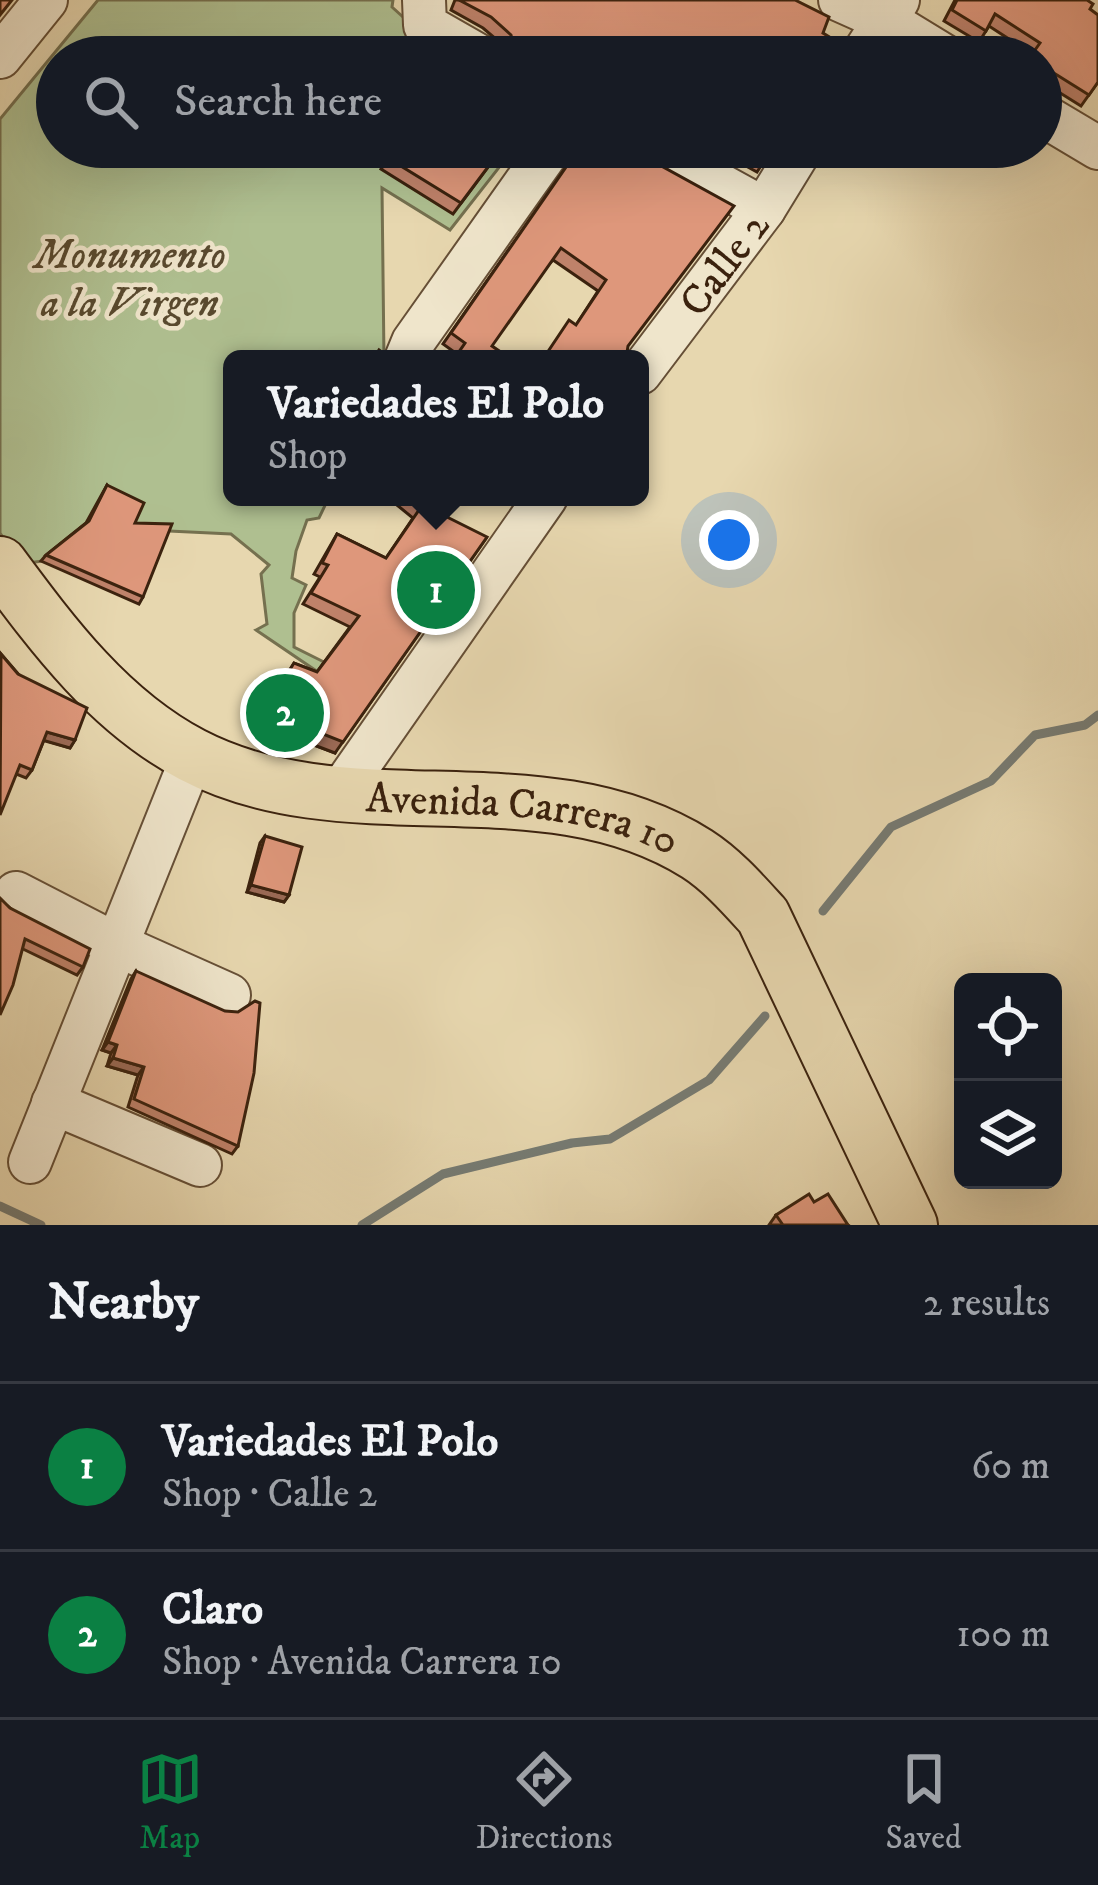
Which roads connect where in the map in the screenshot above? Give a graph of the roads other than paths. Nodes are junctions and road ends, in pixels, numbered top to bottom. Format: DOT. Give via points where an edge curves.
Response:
graph roads {
  1 [pos="46,0"];
  2 [pos="840,0"];
  3 [pos="423,9"];
  4 [pos="892,11"];
  5 [pos="439,36"];
  6 [pos="875,36"];
  7 [pos="921,36"];
  8 [pos="0,57"];
  9 [pos="1062,127"];
  10 [pos="1098,148"];
  11 [pos="535,168"];
  12 [pos="689,168"];
  13 [pos="789,168"];
  14 [pos="764,209"];
  15 [pos="410,350"];
  16 [pos="649,361"];
  17 [pos="540,506"];
  18 [pos="2,572"];
  19 [pos="193,755"];
  20 [pos="340,792"];
  21 [pos="16,893"];
  22 [pos="115,944"];
  23 [pos="229,995"];
  24 [pos="53,1103"];
  25 [pos="30,1162"];
  26 [pos="200,1165"];
  27 [pos="910,1225"];
  1 -- 8 [label="street"];
  2 -- 4 [label="street"];
  3 -- 5 [label="street"];
  4 -- 6 [label="street"];
  4 -- 7 [label="street"];
  9 -- 10 [label="street"];
  11 -- 15 [label="street"];
  12 -- 14 [label="street"];
  13 -- 14 [label="street, Calle 2"];
  14 -- 16 [label="street, Calle 2"];
  17 -- 20 [label="street"];
  18 -- 19 [label="main road, Avenida Carrera 10" via="77,664"];
  19 -- 20 [label="main road, Avenida Carrera 10" via="264,782"];
  19 -- 22 [label="street"];
  20 -- 27 [label="main road, Avenida Carrera 10" via="577,807 698,854 763,916"];
  21 -- 22 [label="street"];
  22 -- 23 [label="street"];
  22 -- 24 [label="street"];
  24 -- 25 [label="street"];
  24 -- 26 [label="street"];
}
